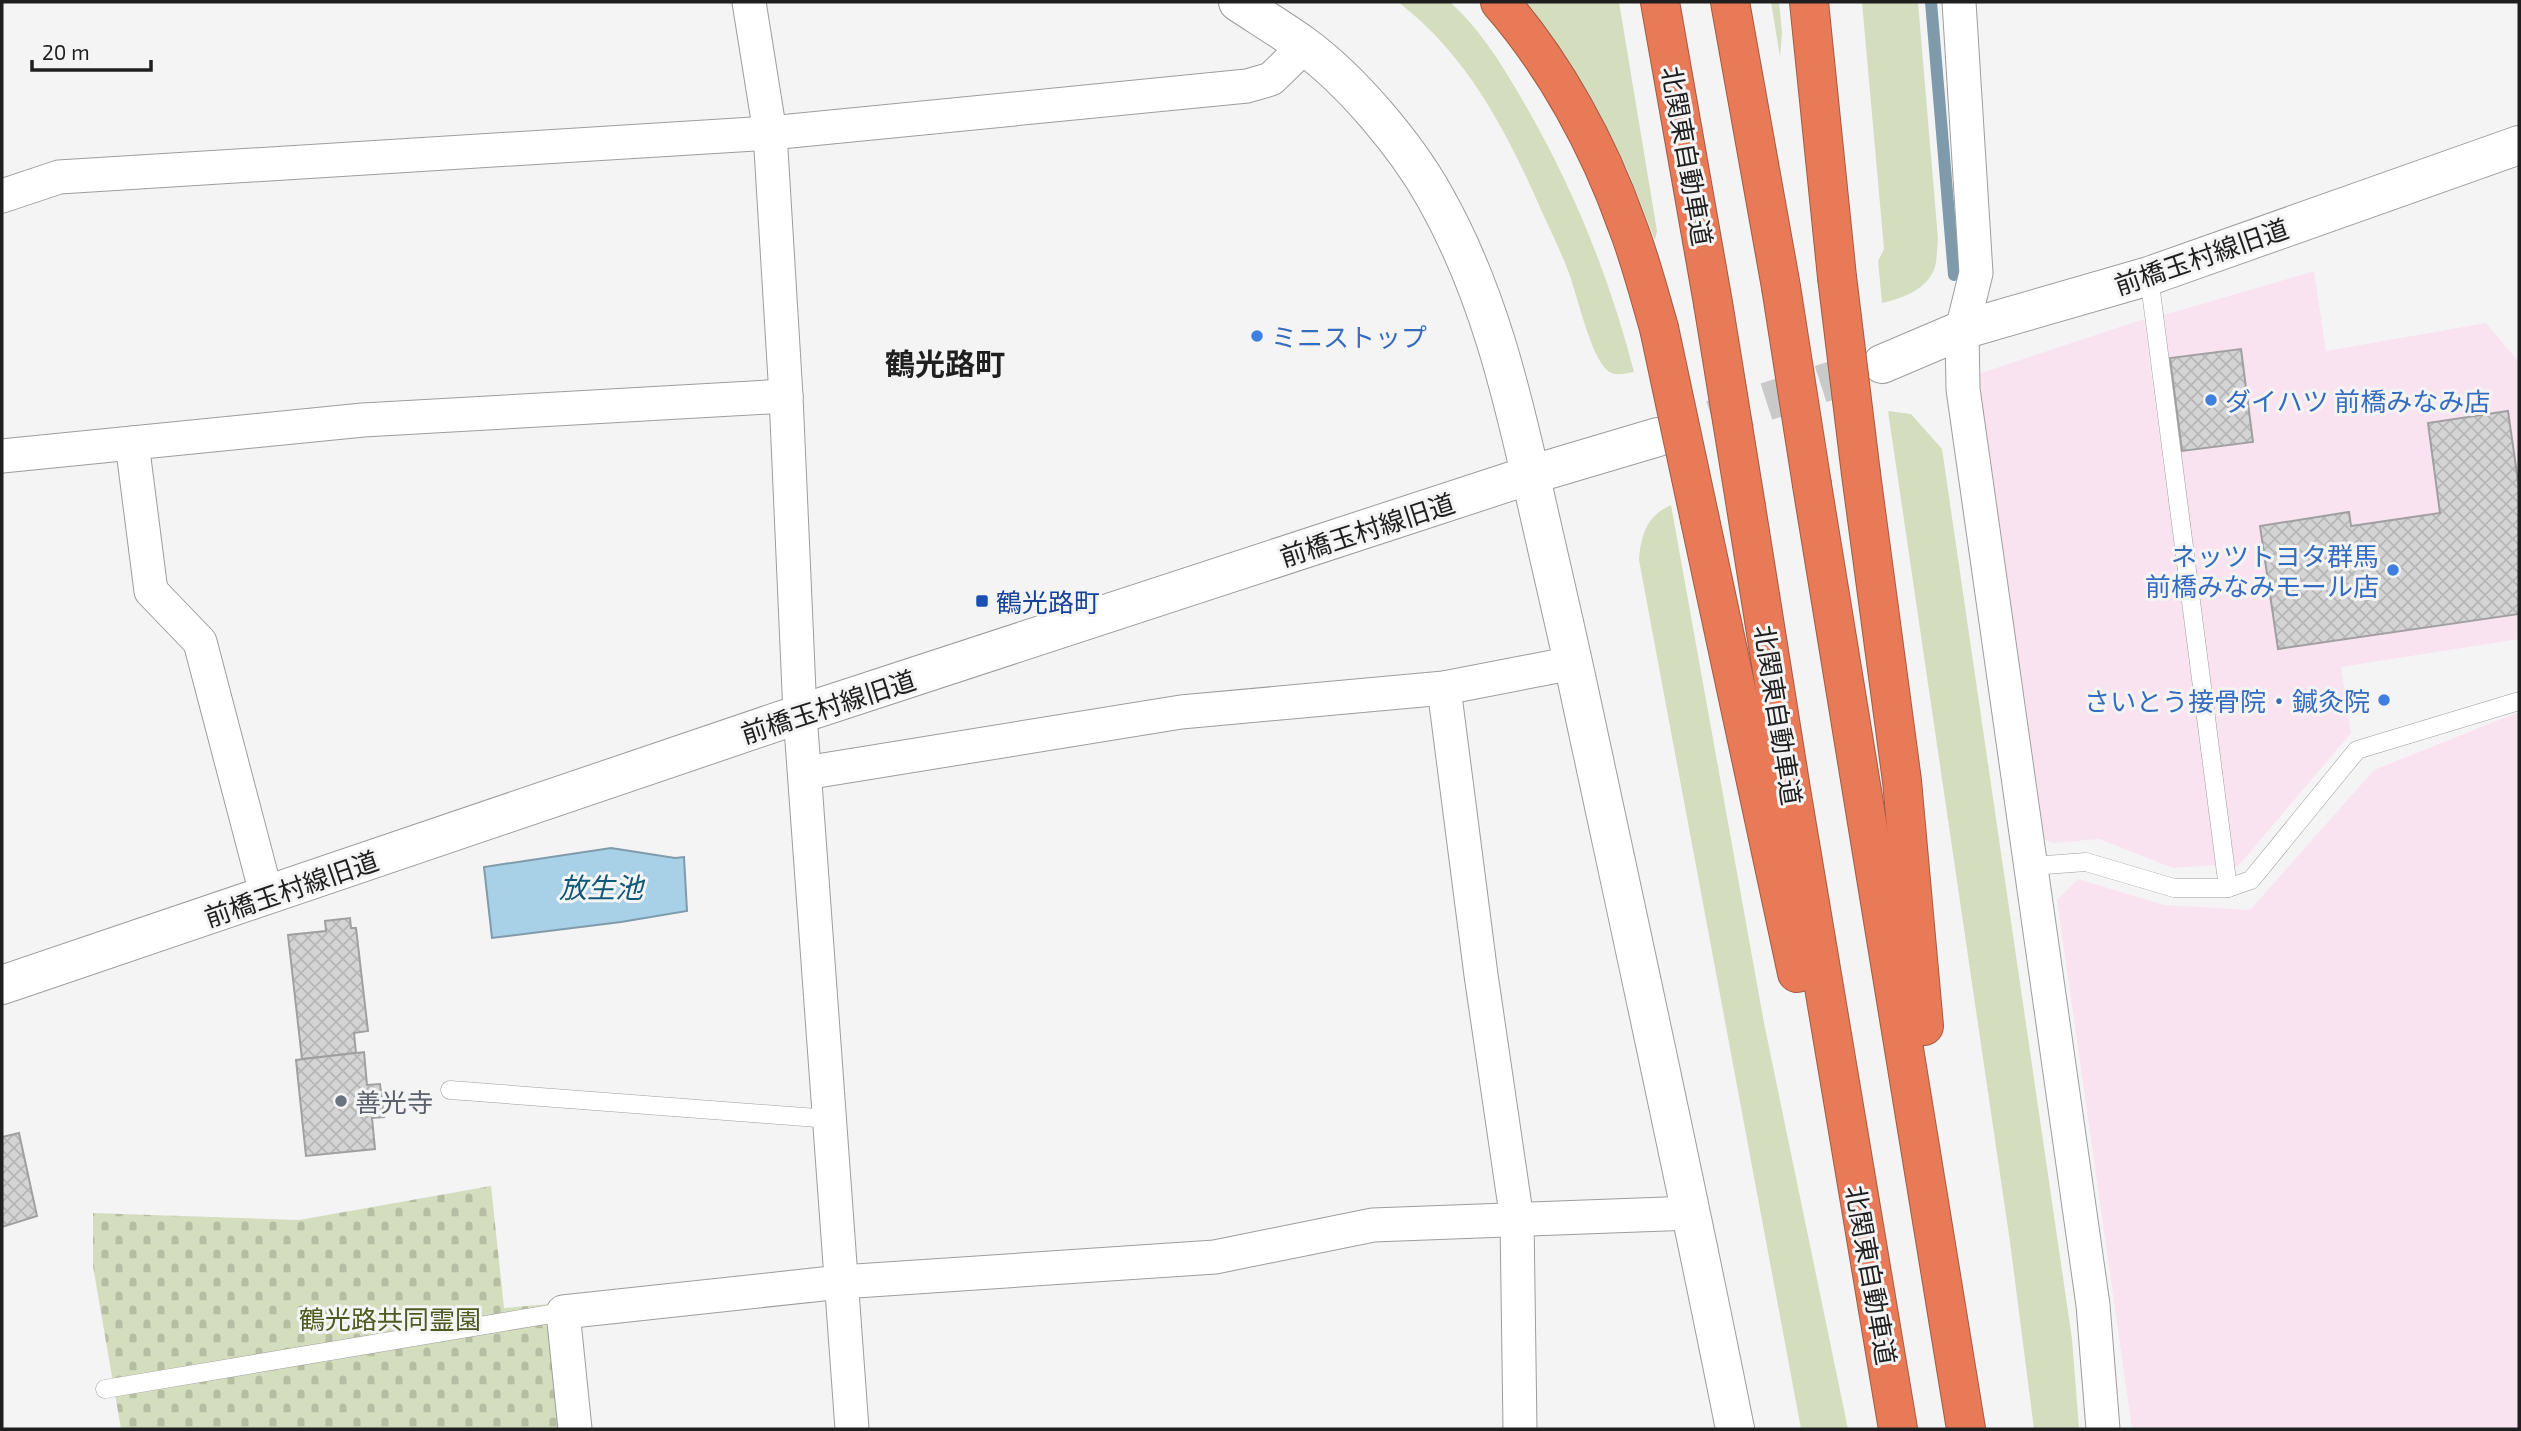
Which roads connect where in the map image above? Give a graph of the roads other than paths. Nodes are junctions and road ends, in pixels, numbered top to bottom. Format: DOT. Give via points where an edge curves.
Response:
graph roads {
  1 [pos="749,2"];
  2 [pos="1238,2"];
  3 [pos="1500,2"];
  4 [pos="1660,2"];
  5 [pos="1730,2"];
  6 [pos="1809,2"];
  7 [pos="1959,2"];
  8 [pos="1305,46"];
  9 [pos="770,133"];
  10 [pos="2519,145"];
  11 [pos="2,196"];
  12 [pos="2149,276"];
  13 [pos="1962,330"];
  14 [pos="1882,364"];
  15 [pos="786,396"];
  16 [pos="1658,437"];
  17 [pos="132,443"];
  18 [pos="2,456"];
  19 [pos="1530,475"];
  20 [pos="1573,663"];
  21 [pos="1444,688"];
  22 [pos="2519,701"];
  23 [pos="800,714"];
  24 [pos="805,773"];
  25 [pos="2031,866"];
  26 [pos="2228,888"];
  27 [pos="267,897"];
  28 [pos="2,985"];
  29 [pos="450,1090"];
  30 [pos="830,1119"];
  31 [pos="1692,1213"];
  32 [pos="1517,1220"];
  33 [pos="841,1282"];
  34 [pos="562,1312"];
  35 [pos="1952,1342"];
  36 [pos="104,1389"];
  37 [pos="1898,1428"];
  38 [pos="575,1429"];
  39 [pos="852,1429"];
  40 [pos="1520,1429"];
  41 [pos="1735,1429"];
  42 [pos="1966,1429"];
  43 [pos="2103,1429"];
  1 -- 9 [label="street"];
  2 -- 8 [label="street"];
  3 -- 37 [label="highway, bridge" via="1560,86 1597,153 1627,225 1659,328 1756,791"];
  4 -- 37 [label="highway, 北関東自動車道, bridge"];
  5 -- 35 [label="highway, bridge" via="1781,287"];
  6 -- 35 [label="highway, bridge" via="1837,277 1902,781"];
  7 -- 13 [label="street" via="1976,273"];
  8 -- 9 [label="street" via="1271,79 1247,86"];
  8 -- 19 [label="street" via="1406,150 1435,198 1465,256 1490,322"];
  9 -- 11 [label="street" via="60,177"];
  9 -- 15 [label="street"];
  10 -- 12 [label="street, 前橋玉村線旧道"];
  12 -- 13 [label="street, 前橋玉村線旧道"];
  12 -- 26 [label="lane"];
  13 -- 14 [label="street, 前橋玉村線旧道"];
  13 -- 25 [label="street" via="1963,389"];
  15 -- 17 [label="street" via="363,420"];
  15 -- 23 [label="street"];
  16 -- 19 [label="street, 前橋玉村線旧道"];
  17 -- 18 [label="street"];
  17 -- 27 [label="street" via="151,591 200,642"];
  19 -- 20 [label="street"];
  19 -- 23 [label="street, 前橋玉村線旧道"];
  20 -- 21 [label="street"];
  20 -- 31 [label="street"];
  21 -- 24 [label="street" via="1181,712"];
  21 -- 32 [label="street"];
  22 -- 26 [label="lane" via="2357,750 2251,880"];
  23 -- 24 [label="street"];
  23 -- 27 [label="street, 前橋玉村線旧道"];
  24 -- 30 [label="street"];
  25 -- 26 [label="lane" via="2086,862 2174,887"];
  25 -- 43 [label="street" via="2093,1305"];
  27 -- 28 [label="street, 前橋玉村線旧道"];
  29 -- 30 [label="lane"];
  30 -- 33 [label="street"];
  31 -- 32 [label="street"];
  31 -- 41 [label="street"];
  32 -- 33 [label="street" via="1373,1225 1215,1257"];
  32 -- 40 [label="street"];
  33 -- 34 [label="street"];
  33 -- 39 [label="street"];
  34 -- 36 [label="lane"];
  34 -- 38 [label="street"];
  35 -- 42 [label="highway"];
}
